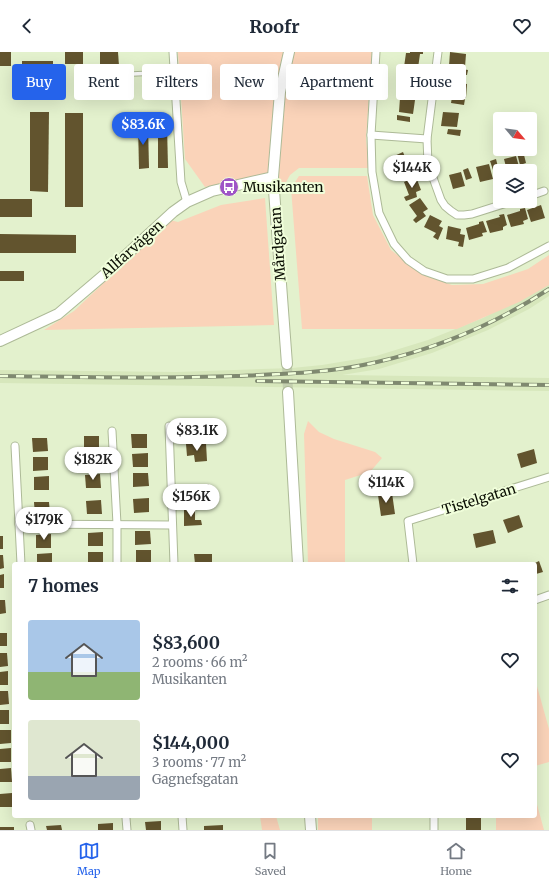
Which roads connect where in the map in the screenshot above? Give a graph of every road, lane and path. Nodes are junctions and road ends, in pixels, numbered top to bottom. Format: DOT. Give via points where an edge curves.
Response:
graph roads {
  1 [pos="173,52"];
  2 [pos="289,52"];
  3 [pos="376,52"];
  4 [pos="438,52"];
  5 [pos="174,64"];
  6 [pos="112,75"];
  7 [pos="176,100"];
  8 [pos="371,135"];
  9 [pos="427,140"];
  10 [pos="273,178"];
  11 [pos="544,191"];
  12 [pos="537,194"];
  13 [pos="187,202"];
  14 [pos="493,207"];
  15 [pos="549,246"];
  16 [pos="0,341"];
  17 [pos="287,364"];
  18 [pos="288,392"];
  19 [pos="168,426"];
  20 [pos="112,431"];
  21 [pos="15,446"];
  22 [pos="549,477"];
  23 [pos="19,524"];
  24 [pos="117,524"];
  25 [pos="172,525"];
  26 [pos="21,562"];
  27 [pos="117,562"];
  28 [pos="174,562"];
  29 [pos="298,562"];
  30 [pos="413,562"];
  31 [pos="549,595"];
  32 [pos="537,599"];
  33 [pos="126,818"];
  34 [pos="182,818"];
  35 [pos="310,818"];
  36 [pos="434,818"];
  37 [pos="127,830"];
  38 [pos="183,830"];
  39 [pos="311,830"];
  40 [pos="434,830"];
  1 -- 5 [label="street"];
  2 -- 10 [label="street, Mårdgatan" via="280,92"];
  3 -- 8 [label="street"];
  4 -- 9 [label="street"];
  6 -- 6 [label="lane" via="97,74 90,81 90,86 95,90 101,89 108,85"];
  7 -- 13 [label="street" via="181,182"];
  8 -- 9 [label="street"];
  8 -- 15 [label="street" via="372,172 379,213 394,244 408,260 424,271 447,279 473,279 508,268"];
  9 -- 14 [label="street" via="428,164 445,206 457,214 472,214"];
  10 -- 13 [label="street, Allfarvägen" via="212,190"];
  10 -- 17 [label="street, Mårdgatan"];
  11 -- 12 [label="street"];
  13 -- 16 [label="street, Allfarvägen" via="172,212 58,314"];
  18 -- 29 [label="street"];
  19 -- 25 [label="street"];
  20 -- 24 [label="street"];
  21 -- 23 [label="street"];
  22 -- 30 [label="street, Tistelgatan" via="408,521"];
  23 -- 24 [label="street"];
  23 -- 26 [label="street"];
  24 -- 25 [label="street"];
  24 -- 27 [label="street"];
  25 -- 28 [label="street"];
  31 -- 32 [label="street"];
  33 -- 37 [label="street"];
  34 -- 38 [label="street"];
  35 -- 39 [label="street"];
  36 -- 40 [label="street"];
}
